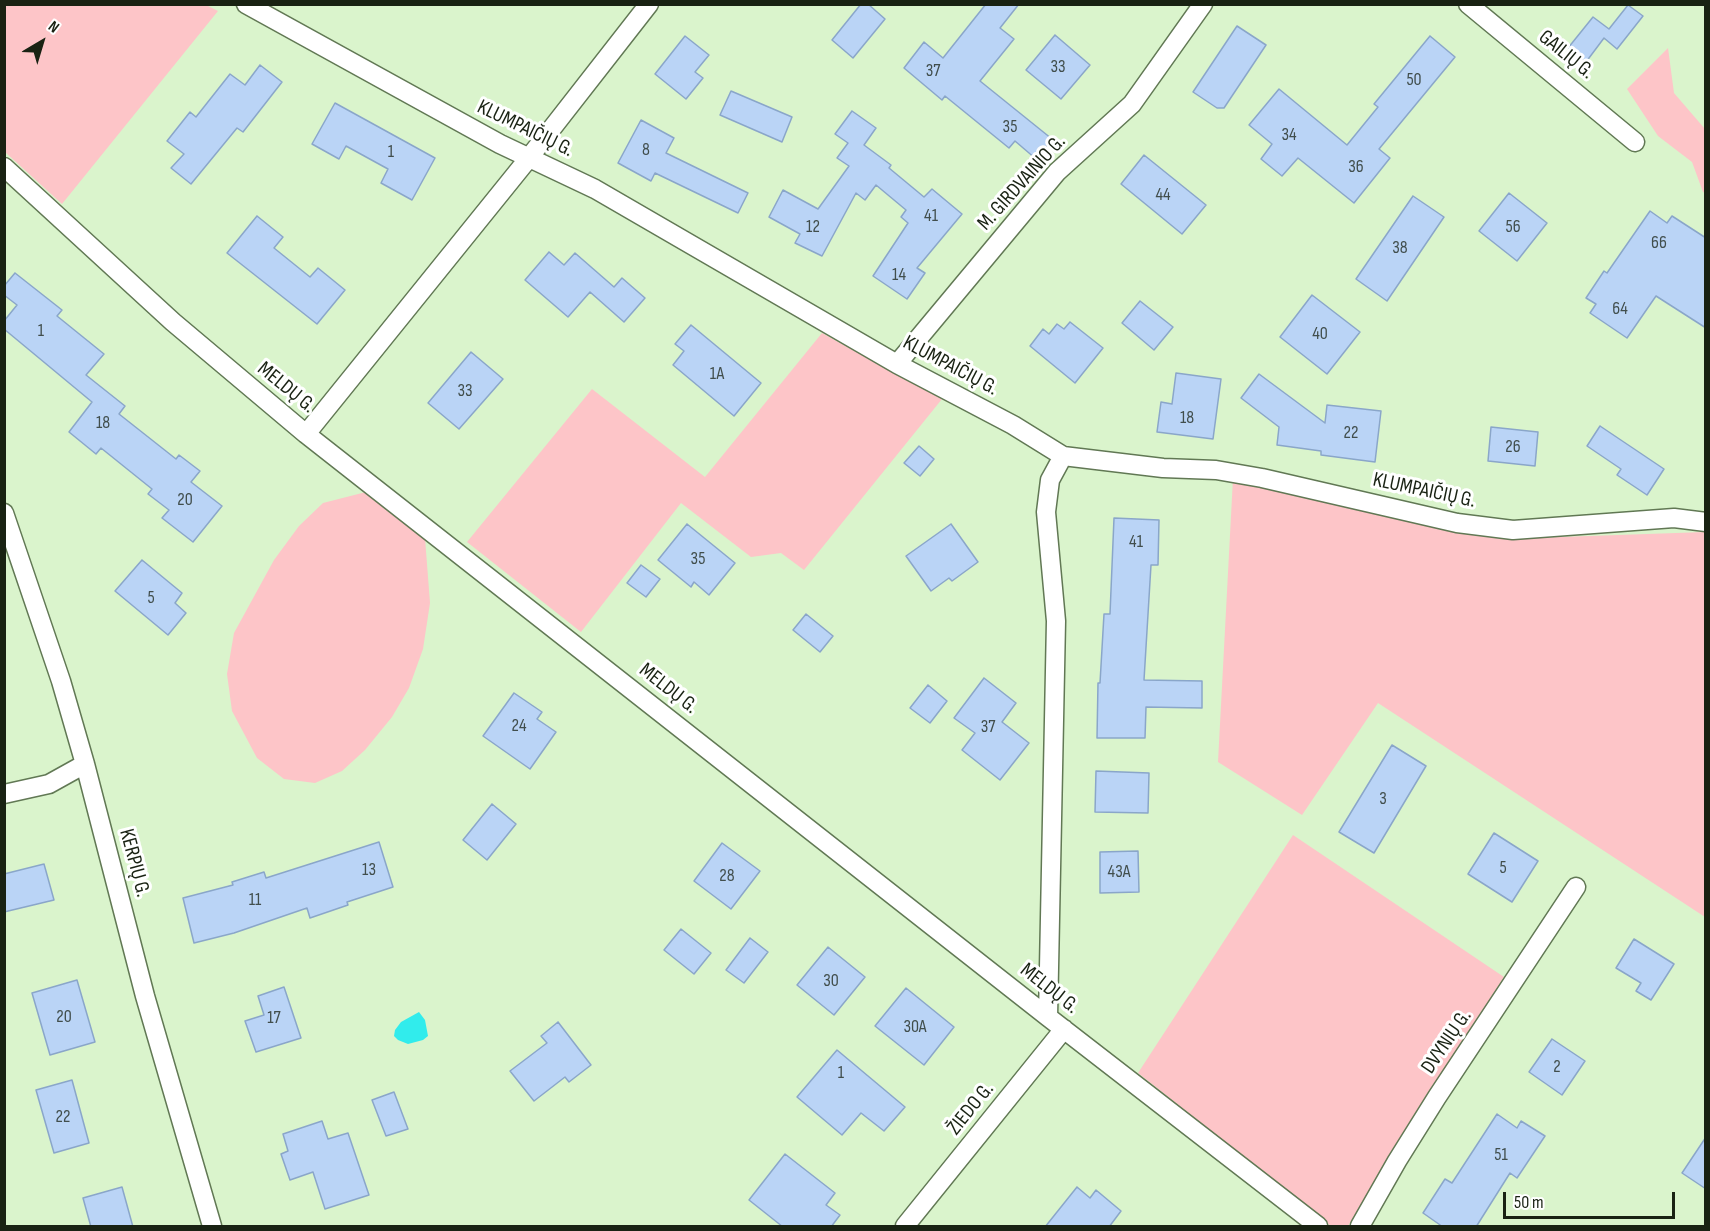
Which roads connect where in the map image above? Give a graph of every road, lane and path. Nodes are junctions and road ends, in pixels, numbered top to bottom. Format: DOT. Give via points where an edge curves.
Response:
graph roads {
  1 [pos="246,4"];
  2 [pos="649,4"];
  3 [pos="1203,4"];
  4 [pos="1468,4"];
  5 [pos="1635,142"];
  6 [pos="528,159"];
  7 [pos="4,167"];
  8 [pos="897,364"];
  9 [pos="306,434"];
  10 [pos="1063,456"];
  11 [pos="4,513"];
  12 [pos="1706,522"];
  13 [pos="85,764"];
  14 [pos="4,794"];
  15 [pos="1576,887"];
  16 [pos="1048,1017"];
  17 [pos="1064,1029"];
  18 [pos="914,1223"];
  19 [pos="212,1227"];
  20 [pos="1318,1227"];
  21 [pos="1360,1227"];
  1 -- 6 [label="street, KLUMPAIČIŲ G."];
  2 -- 6 [label="street"];
  3 -- 8 [label="street, M. GIRDVAINIO G." via="1132,104 1057,172"];
  4 -- 5 [label="street, GAILIŲ G."];
  6 -- 8 [label="street, KLUMPAIČIŲ G." via="595,189"];
  6 -- 9 [label="street"];
  7 -- 9 [label="street, MELDŲ G." via="173,322"];
  8 -- 10 [label="street, KLUMPAIČIŲ G."];
  9 -- 16 [label="street, MELDŲ G."];
  10 -- 12 [label="street, KLUMPAIČIŲ G." via="1216,470 1456,523 1513,530 1674,518"];
  10 -- 16 [label="street" via="1050,480 1046,512 1056,621"];
  11 -- 13 [label="street, KERPIŲ G."];
  13 -- 14 [label="street" via="49,784"];
  13 -- 19 [label="street, KERPIŲ G."];
  15 -- 21 [label="street, DVYNIŲ G." via="1396,1161"];
  16 -- 17 [label="street, MELDŲ G."];
  17 -- 18 [label="street, ŽIEDO G."];
  17 -- 20 [label="street, MELDŲ G."];
}
